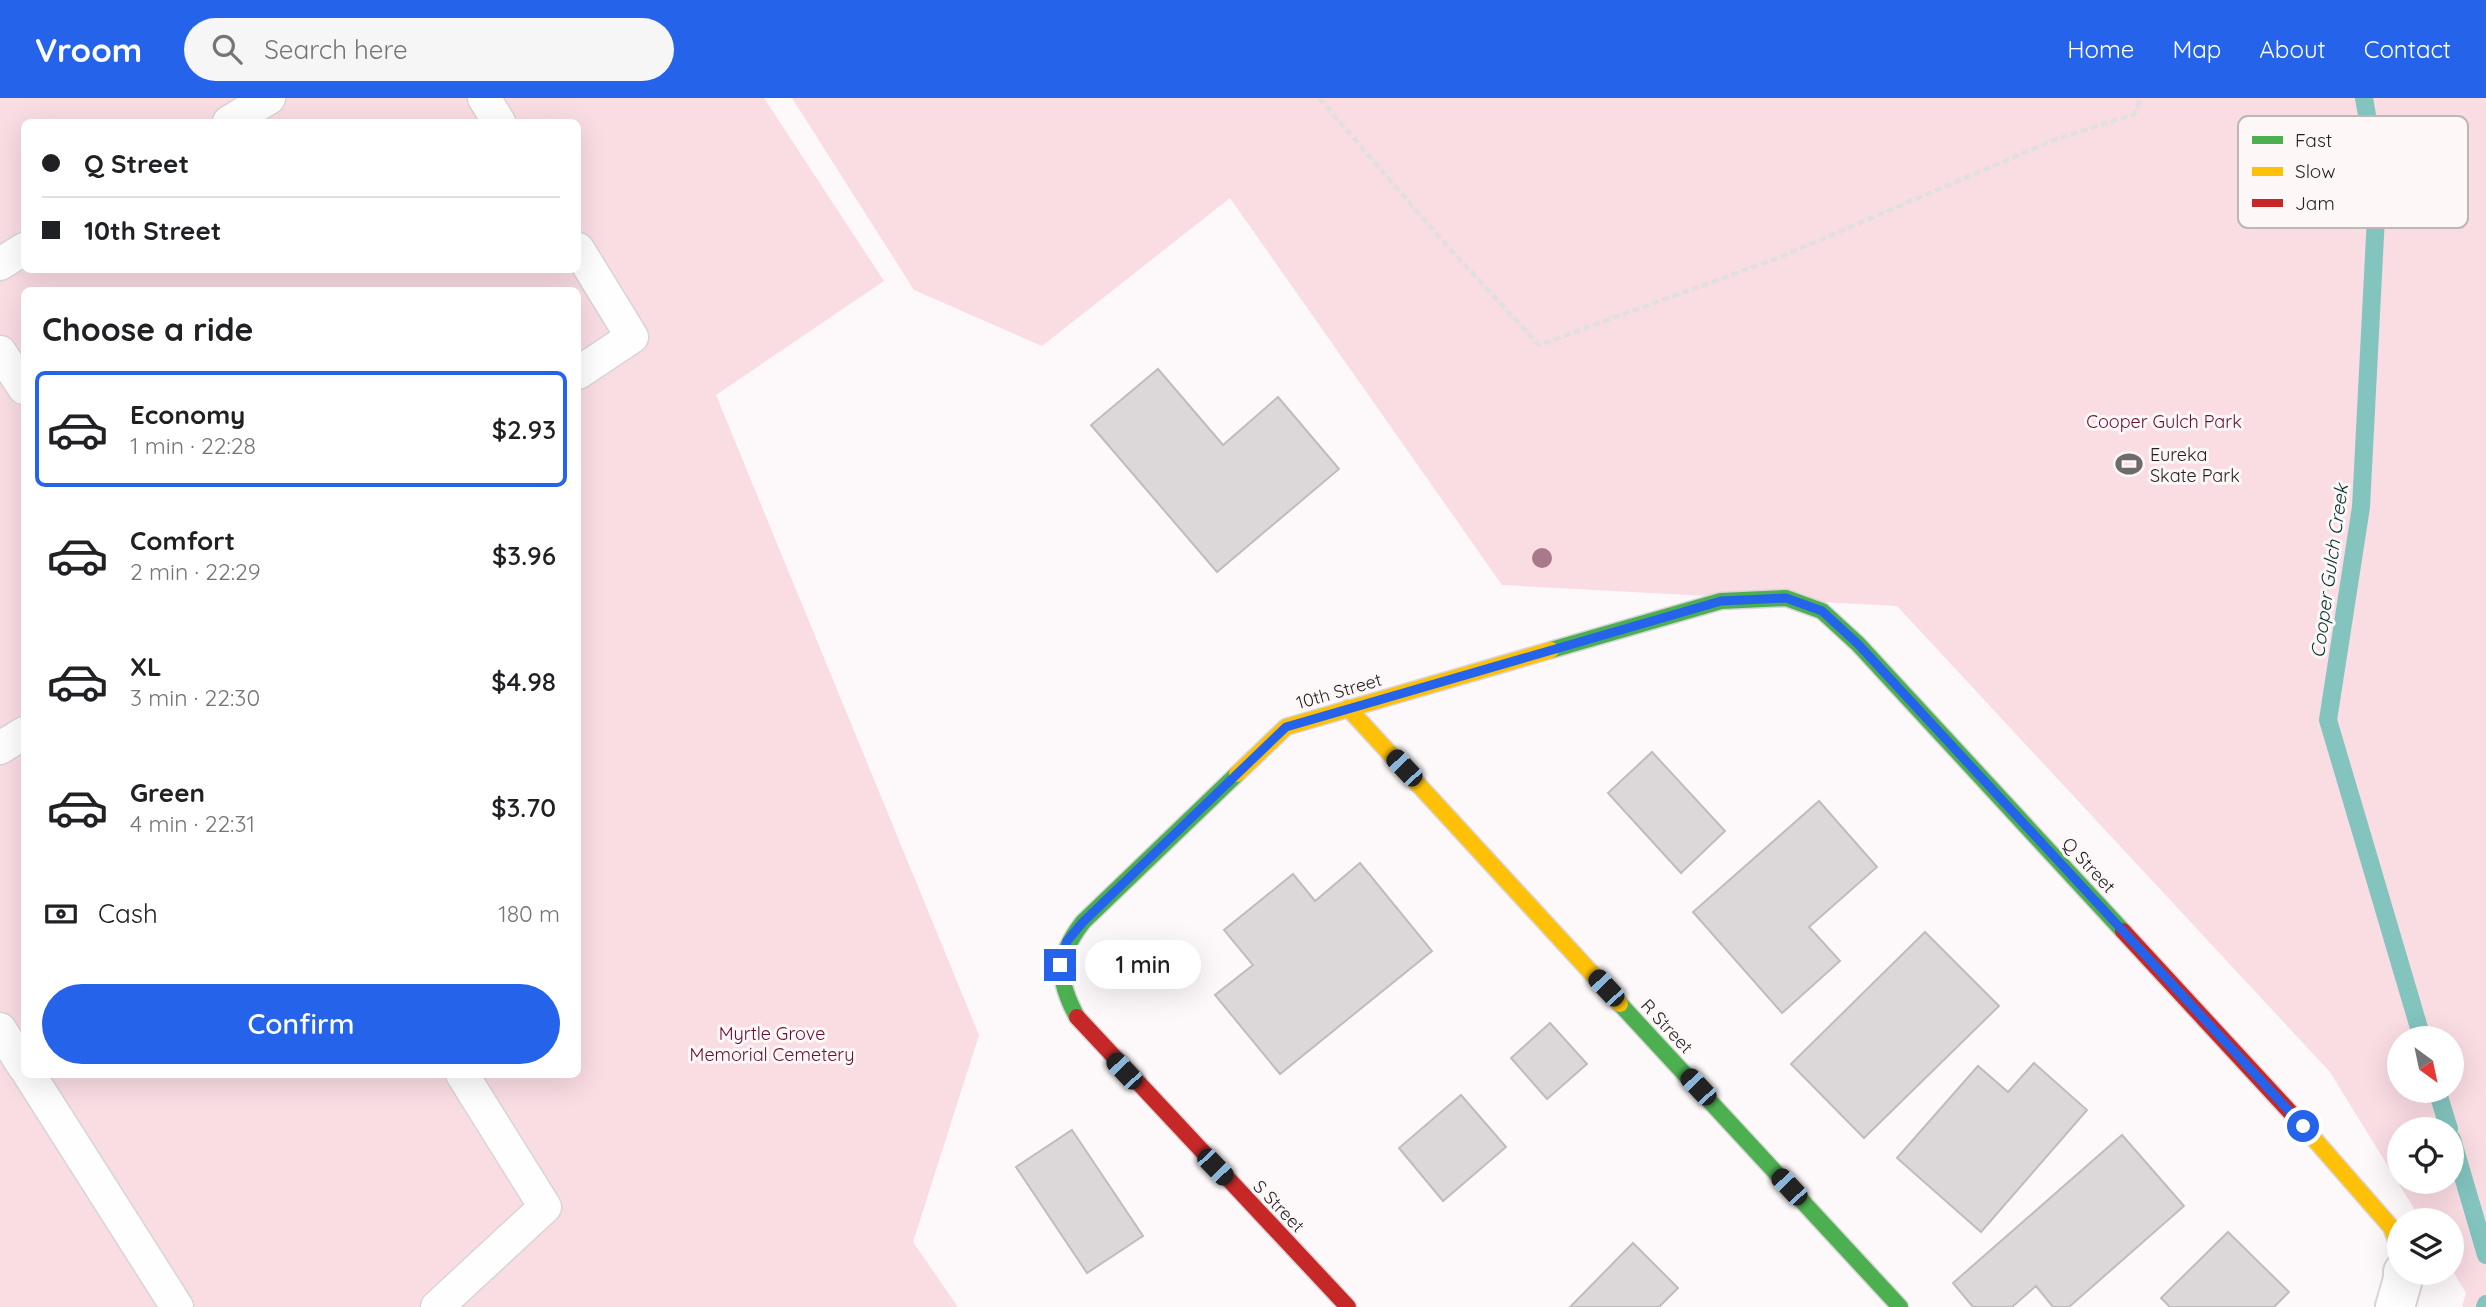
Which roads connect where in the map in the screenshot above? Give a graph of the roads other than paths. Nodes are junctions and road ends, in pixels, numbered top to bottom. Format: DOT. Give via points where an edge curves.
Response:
graph roads {
  1 [pos="269,98"];
  2 [pos="484,98"];
  3 [pos="234,119"];
  4 [pos="497,119"];
  5 [pos="21,251"];
  6 [pos="581,254"];
  7 [pos="0,264"];
  8 [pos="0,352"];
  9 [pos="581,371"];
  10 [pos="21,384"];
  11 [pos="1721,601"];
  12 [pos="1349,708"];
  13 [pos="21,735"];
  14 [pos="0,748"];
  15 [pos="1060,965"];
  16 [pos="0,1029"];
  17 [pos="21,1062"];
  18 [pos="32,1078"];
  19 [pos="464,1078"];
  20 [pos="2387,1222"];
  21 [pos="2401,1285"];
  22 [pos="177,1307"];
  23 [pos="437,1307"];
  24 [pos="1348,1307"];
  25 [pos="1900,1307"];
  26 [pos="2395,1307"];
  1 -- 3 [label="lane"];
  2 -- 4 [label="lane"];
  5 -- 7 [label="lane"];
  6 -- 9 [label="lane" via="632,337"];
  8 -- 10 [label="lane"];
  11 -- 12 [label="street, 10th Street"];
  11 -- 20 [label="street, Q Street" via="1786,598 1822,611 1858,644"];
  12 -- 15 [label="street, 10th Street" via="1286,727 1083,922 1067,941"];
  12 -- 25 [label="street, R Street"];
  13 -- 14 [label="lane"];
  15 -- 24 [label="street, S Street" via="1080,1023"];
  16 -- 17 [label="lane"];
  18 -- 22 [label="lane"];
  19 -- 23 [label="lane" via="545,1207"];
  21 -- 26 [label="street"];
}
